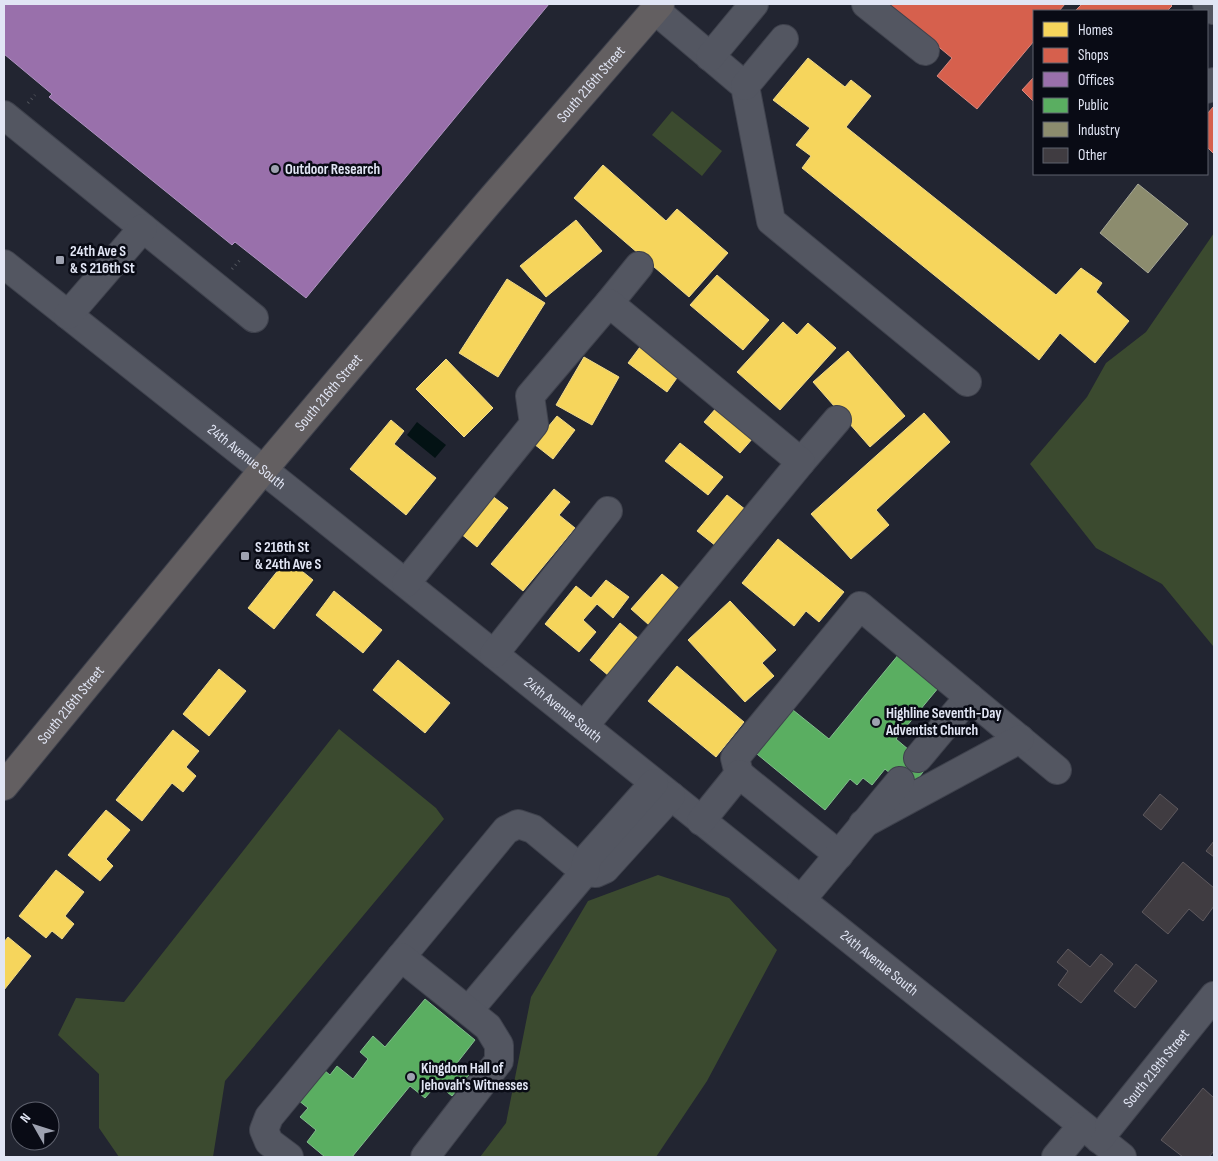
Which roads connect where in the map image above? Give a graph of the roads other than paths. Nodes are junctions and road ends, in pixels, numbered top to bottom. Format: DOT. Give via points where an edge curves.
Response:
graph roads {
  1 [pos="754,4"];
  2 [pos="866,4"];
  3 [pos="1207,4"];
  4 [pos="657,7"];
  5 [pos="1214,10"];
  6 [pos="784,39"];
  7 [pos="925,51"];
  8 [pos="710,57"];
  9 [pos="745,86"];
  10 [pos="4,115"];
  11 [pos="143,228"];
  12 [pos="4,264"];
  13 [pos="639,266"];
  14 [pos="608,303"];
  15 [pos="68,314"];
  16 [pos="254,318"];
  17 [pos="967,382"];
  18 [pos="837,420"];
  19 [pos="801,462"];
  20 [pos="263,470"];
  21 [pos="608,512"];
  22 [pos="406,583"];
  23 [pos="494,654"];
  24 [pos="968,697"];
  25 [pos="584,726"];
  26 [pos="1020,739"];
  27 [pos="918,758"];
  28 [pos="1056,770"];
  29 [pos="739,774"];
  30 [pos="900,781"];
  31 [pos="4,786"];
  32 [pos="662,789"];
  33 [pos="702,820"];
  34 [pos="863,824"];
  35 [pos="839,855"];
  36 [pos="585,872"];
  37 [pos="801,900"];
  38 [pos="401,957"];
  39 [pos="1214,996"];
  40 [pos="469,1010"];
  41 [pos="1091,1132"];
  42 [pos="289,1157"];
  43 [pos="425,1157"];
  44 [pos="1056,1157"];
  45 [pos="1122,1157"];
  1 -- 8 [label="street"];
  2 -- 7 [label="street"];
  3 -- 5 [label="street"];
  4 -- 8 [label="street"];
  4 -- 20 [label="main road, South 216th Street"];
  6 -- 9 [label="street"];
  8 -- 9 [label="street"];
  9 -- 17 [label="street" via="771,221"];
  10 -- 11 [label="street"];
  11 -- 15 [label="street"];
  11 -- 16 [label="street"];
  12 -- 15 [label="street, 24th Avenue South"];
  13 -- 14 [label="street"];
  14 -- 19 [label="street"];
  14 -- 22 [label="street" via="530,396 534,424"];
  15 -- 20 [label="street, 24th Avenue South"];
  18 -- 19 [label="street"];
  19 -- 25 [label="street"];
  20 -- 22 [label="street, 24th Avenue South"];
  20 -- 31 [label="main road, South 216th Street"];
  21 -- 23 [label="street"];
  22 -- 23 [label="street, 24th Avenue South"];
  23 -- 25 [label="street, 24th Avenue South"];
  24 -- 26 [label="street"];
  24 -- 27 [label="street"];
  24 -- 29 [label="street" via="860,606 735,758"];
  25 -- 32 [label="street, 24th Avenue South"];
  26 -- 28 [label="street"];
  26 -- 34 [label="street"];
  29 -- 33 [label="street"];
  29 -- 35 [label="street"];
  30 -- 34 [label="street"];
  32 -- 33 [label="street, 24th Avenue South"];
  32 -- 36 [label="street" via="590,855"];
  33 -- 37 [label="street, 24th Avenue South"];
  34 -- 35 [label="street"];
  35 -- 37 [label="street"];
  36 -- 38 [label="street" via="533,829 518,824 506,830"];
  36 -- 40 [label="street"];
  37 -- 41 [label="street, 24th Avenue South"];
  38 -- 40 [label="street"];
  38 -- 42 [label="street" via="269,1117 264,1130 269,1142"];
  39 -- 41 [label="street, South 219th Street"];
  40 -- 43 [label="street" via="488,1027 499,1045 499,1062"];
  41 -- 44 [label="street, South 219th Street"];
  41 -- 45 [label="street, 24th Avenue South"];
}
